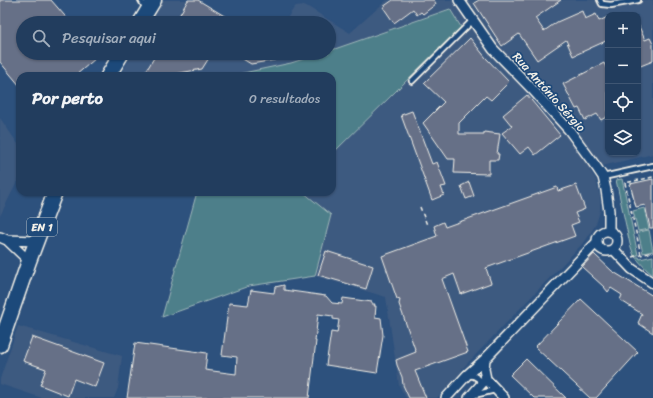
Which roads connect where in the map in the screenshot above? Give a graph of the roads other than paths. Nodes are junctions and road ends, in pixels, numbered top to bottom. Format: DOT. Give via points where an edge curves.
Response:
graph roads {
  1 [pos="459,0"];
  2 [pos="600,0"];
  3 [pos="638,0"];
  4 [pos="473,20"];
  5 [pos="118,60"];
  6 [pos="110,72"];
  7 [pos="412,81"];
  8 [pos="653,166"];
  9 [pos="603,177"];
  10 [pos="54,196"];
  11 [pos="609,231"];
  12 [pos="3,238"];
  13 [pos="37,241"];
  14 [pos="597,242"];
  15 [pos="614,250"];
  16 [pos="29,261"];
  17 [pos="653,283"];
  18 [pos="0,344"];
  19 [pos="485,359"];
  20 [pos="467,375"];
  21 [pos="483,382"];
  22 [pos="496,390"];
  23 [pos="469,397"];
  24 [pos="446,398"];
  25 [pos="504,398"];
  1 -- 4 [label="street, Rua António Sérgio"];
  2 -- 3 [label="lane" via="602,4 610,5"];
  4 -- 7 [label="lane"];
  4 -- 9 [label="street, Rua António Sérgio" via="493,49 569,130"];
  5 -- 6 [label="main road"];
  8 -- 9 [label="lane"];
  9 -- 11 [label="street, Rua António Sérgio" via="609,211"];
  10 -- 13 [label="main road, EN 1"];
  11 -- 14 [label="street" via="600,234"];
  11 -- 15 [label="street" via="617,236 617,246"];
  12 -- 13 [label="street"];
  12 -- 16 [label="street"];
  13 -- 16 [label="main road, EN 1"];
  14 -- 15 [label="street" via="603,251"];
  14 -- 19 [label="street"];
  15 -- 17 [label="street" via="632,269"];
  16 -- 18 [label="main road, EN 1"];
  19 -- 20 [label="street"];
  19 -- 21 [label="street"];
  20 -- 21 [label="lane"];
  20 -- 24 [label="street"];
  21 -- 22 [label="street"];
  21 -- 23 [label="street"];
  22 -- 23 [label="lane"];
  22 -- 25 [label="street"];
}
